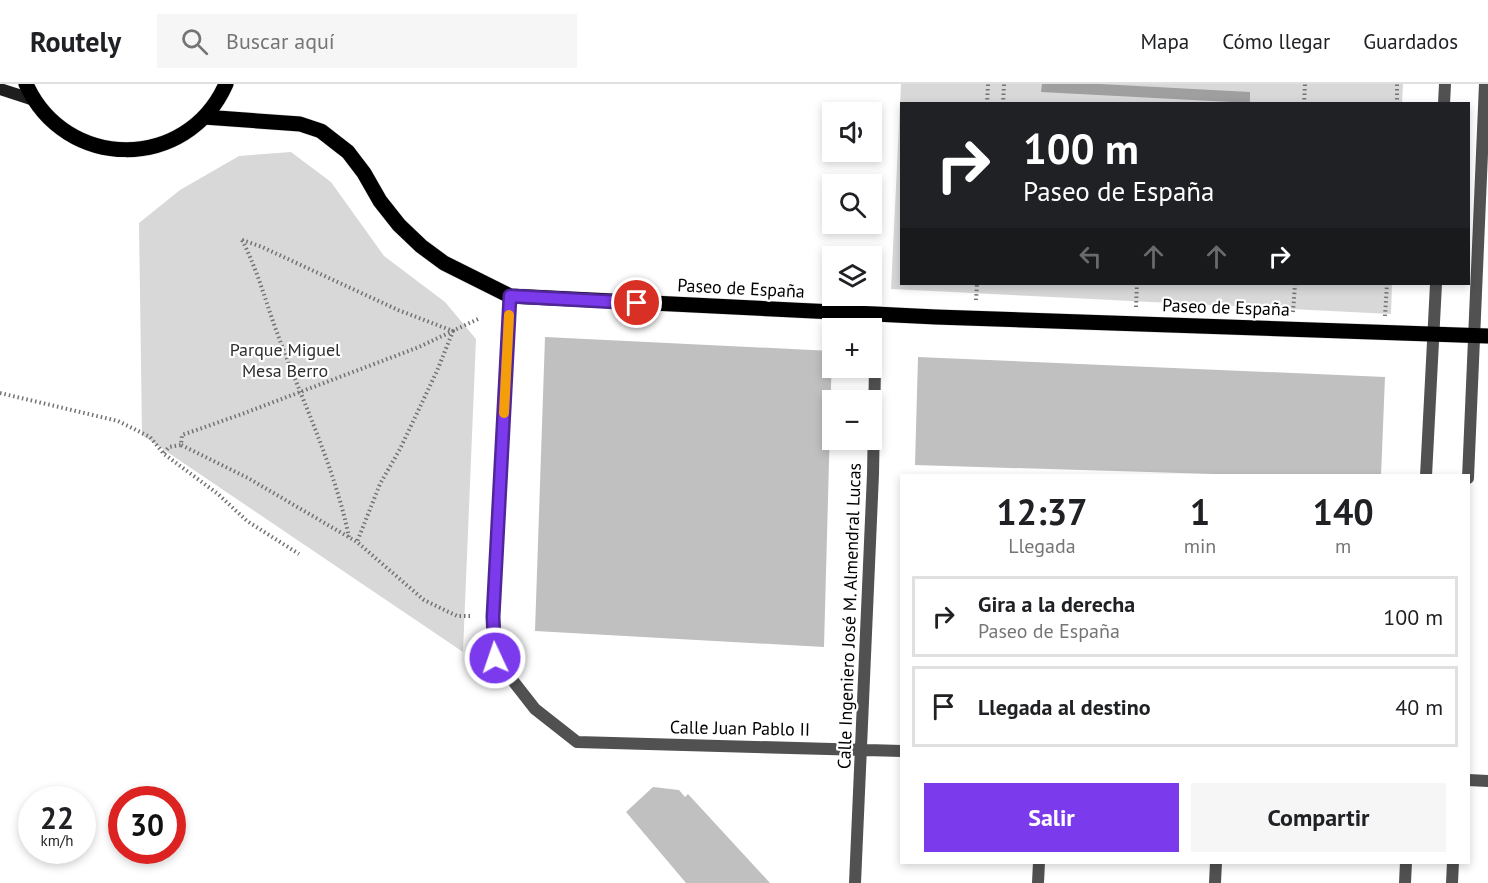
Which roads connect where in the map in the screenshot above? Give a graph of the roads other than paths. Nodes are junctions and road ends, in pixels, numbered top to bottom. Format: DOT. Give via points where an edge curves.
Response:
graph roads {
  1 [pos="26,84"];
  2 [pos="226,84"];
  3 [pos="1445,84"];
  4 [pos="1485,84"];
  5 [pos="0,89"];
  6 [pos="34,100"];
  7 [pos="1444,102"];
  8 [pos="204,117"];
  9 [pos="1436,285"];
  10 [pos="510,296"];
  11 [pos="876,314"];
  12 [pos="1434,333"];
  13 [pos="1481,336"];
  14 [pos="1426,474"];
  15 [pos="1468,474"];
  16 [pos="862,749"];
  17 [pos="900,751"];
  18 [pos="1470,780"];
  19 [pos="1488,781"];
  20 [pos="1039,864"];
  21 [pos="1216,864"];
  22 [pos="1406,864"];
  23 [pos="1453,864"];
  24 [pos="855,883"];
  25 [pos="1038,883"];
  26 [pos="1215,883"];
  27 [pos="1406,883"];
  28 [pos="1452,883"];
  1 -- 6 [label="main road"];
  2 -- 8 [label="main road"];
  3 -- 7 [label="street"];
  4 -- 13 [label="street"];
  5 -- 6 [label="main road"];
  6 -- 8 [label="main road" via="69,134 115,150 164,143"];
  8 -- 10 [label="main road, Paseo de España" via="300,124 321,131 348,152 380,201 420,246 444,263"];
  9 -- 12 [label="street"];
  10 -- 11 [label="main road, Paseo de España"];
  10 -- 16 [label="street, Calle Juan Pablo II" via="493,617 495,658 535,710 577,742"];
  11 -- 12 [label="main road, Paseo de España"];
  11 -- 16 [label="street, Calle Ingeniero José M. Almendral Lucas"];
  12 -- 13 [label="main road, Paseo de España"];
  12 -- 14 [label="street"];
  13 -- 15 [label="street"];
  16 -- 17 [label="street, Calle Juan Pablo II"];
  16 -- 24 [label="street, Calle Ingeniero José M. Almendral Lucas"];
  18 -- 19 [label="street"];
  20 -- 25 [label="street"];
  21 -- 26 [label="street"];
  22 -- 27 [label="street"];
  23 -- 28 [label="street"];
}
